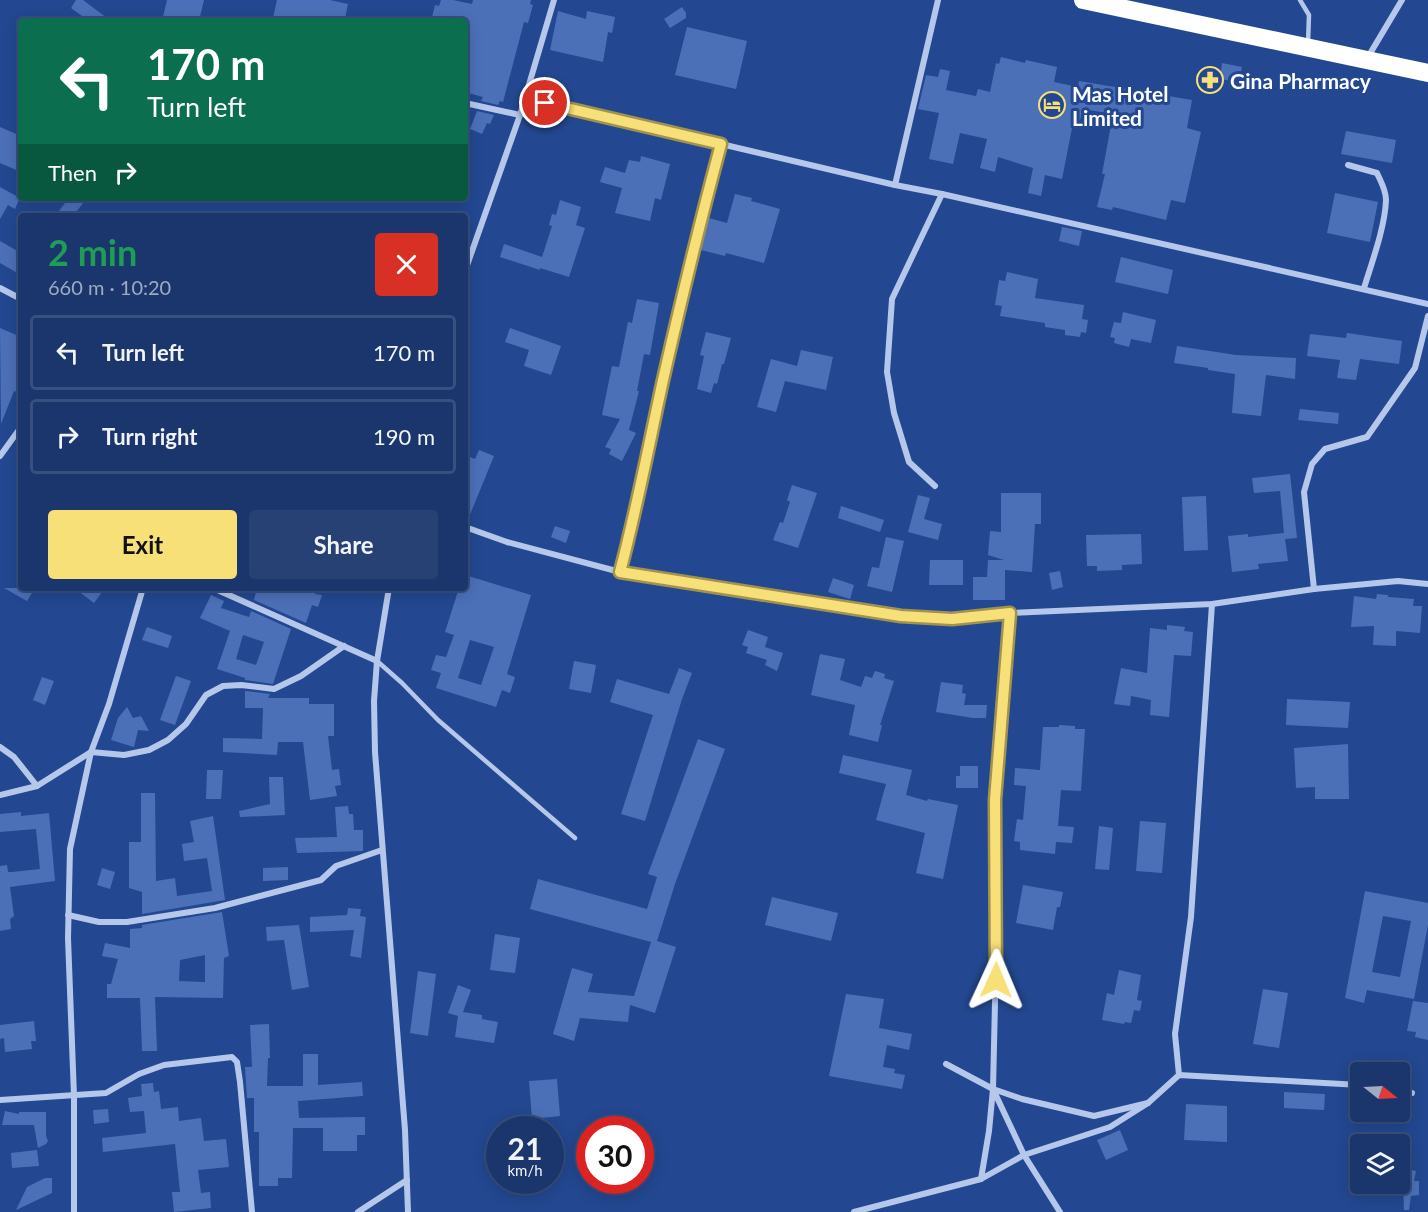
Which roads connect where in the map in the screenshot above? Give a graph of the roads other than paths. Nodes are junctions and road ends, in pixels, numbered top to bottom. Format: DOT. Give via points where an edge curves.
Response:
graph roads {
  1 [pos="554,0"];
  2 [pos="938,0"];
  3 [pos="1083,0"];
  4 [pos="1300,0"];
  5 [pos="1402,0"];
  6 [pos="1308,48"];
  7 [pos="1366,60"];
  8 [pos="1428,73"];
  9 [pos="524,98"];
  10 [pos="468,104"];
  11 [pos="520,115"];
  12 [pos="721,144"];
  13 [pos="1348,165"];
  14 [pos="895,185"];
  15 [pos="942,194"];
  16 [pos="468,262"];
  17 [pos="0,288"];
  18 [pos="1364,288"];
  19 [pos="18,298"];
  20 [pos="1428,304"];
  21 [pos="1428,316"];
  22 [pos="18,431"];
  23 [pos="0,456"];
  24 [pos="934,486"];
  25 [pos="468,528"];
  26 [pos="620,572"];
  27 [pos="1428,584"];
  28 [pos="1314,589"];
  29 [pos="142,591"];
  30 [pos="220,591"];
  31 [pos="389,591"];
  32 [pos="1212,604"];
  33 [pos="1010,613"];
  34 [pos="344,646"];
  35 [pos="377,661"];
  36 [pos="0,747"];
  37 [pos="91,752"];
  38 [pos="37,786"];
  39 [pos="0,795"];
  40 [pos="575,838"];
  41 [pos="382,850"];
  42 [pos="68,915"];
  43 [pos="946,1064"];
  44 [pos="1179,1075"];
  45 [pos="1350,1084"];
  46 [pos="993,1089"];
  47 [pos="74,1096"];
  48 [pos="0,1100"];
  49 [pos="1148,1102"];
  50 [pos="1024,1155"];
  51 [pos="981,1179"];
  52 [pos="407,1180"];
  53 [pos="74,1212"];
  54 [pos="252,1212"];
  55 [pos="358,1212"];
  56 [pos="408,1212"];
  57 [pos="854,1212"];
  58 [pos="1060,1212"];
  1 -- 9 [label="street"];
  2 -- 14 [label="street"];
  3 -- 6 [label="highway"];
  4 -- 6 [label="lane" via="1309,15"];
  5 -- 7 [label="street"];
  6 -- 7 [label="highway"];
  7 -- 8 [label="highway"];
  9 -- 11 [label="street"];
  9 -- 12 [label="street"];
  10 -- 11 [label="street"];
  11 -- 16 [label="street"];
  12 -- 14 [label="street"];
  12 -- 26 [label="street"];
  13 -- 18 [label="street" via="1377,173 1386,200"];
  14 -- 15 [label="street"];
  15 -- 18 [label="street"];
  15 -- 24 [label="street" via="892,299 887,372 909,462"];
  17 -- 19 [label="street"];
  18 -- 20 [label="street"];
  21 -- 28 [label="street" via="1415,368 1367,437 1325,449 1312,464 1304,492"];
  22 -- 23 [label="street"];
  25 -- 26 [label="street"];
  26 -- 33 [label="street" via="901,616 952,619"];
  27 -- 28 [label="street" via="1398,581"];
  28 -- 32 [label="street"];
  29 -- 37 [label="street"];
  30 -- 34 [label="street"];
  31 -- 35 [label="street"];
  32 -- 33 [label="street"];
  32 -- 44 [label="street" via="1191,917 1175,1034"];
  33 -- 46 [label="street" via="995,800"];
  34 -- 35 [label="street"];
  34 -- 37 [label="street" via="302,676 274,689 223,686 206,694 186,724 149,750 124,755"];
  35 -- 40 [label="lane" via="438,720"];
  35 -- 41 [label="street" via="375,752"];
  36 -- 38 [label="street" via="14,757"];
  37 -- 38 [label="street"];
  37 -- 42 [label="street" via="70,849"];
  38 -- 39 [label="street"];
  41 -- 42 [label="street" via="336,866 321,880 215,908 128,922 99,922"];
  41 -- 52 [label="street"];
  42 -- 47 [label="street"];
  43 -- 46 [label="street"];
  44 -- 45 [label="street"];
  44 -- 49 [label="street"];
  46 -- 49 [label="street" via="1022,1100 1094,1116"];
  46 -- 50 [label="street"];
  46 -- 51 [label="street"];
  47 -- 48 [label="street"];
  47 -- 53 [label="street"];
  47 -- 54 [label="street" via="106,1093 164,1065 232,1057 237,1062 240,1082"];
  49 -- 50 [label="street" via="1110,1127"];
  50 -- 51 [label="street"];
  50 -- 58 [label="street"];
  51 -- 57 [label="street"];
  52 -- 55 [label="street"];
  52 -- 56 [label="street"];
}
